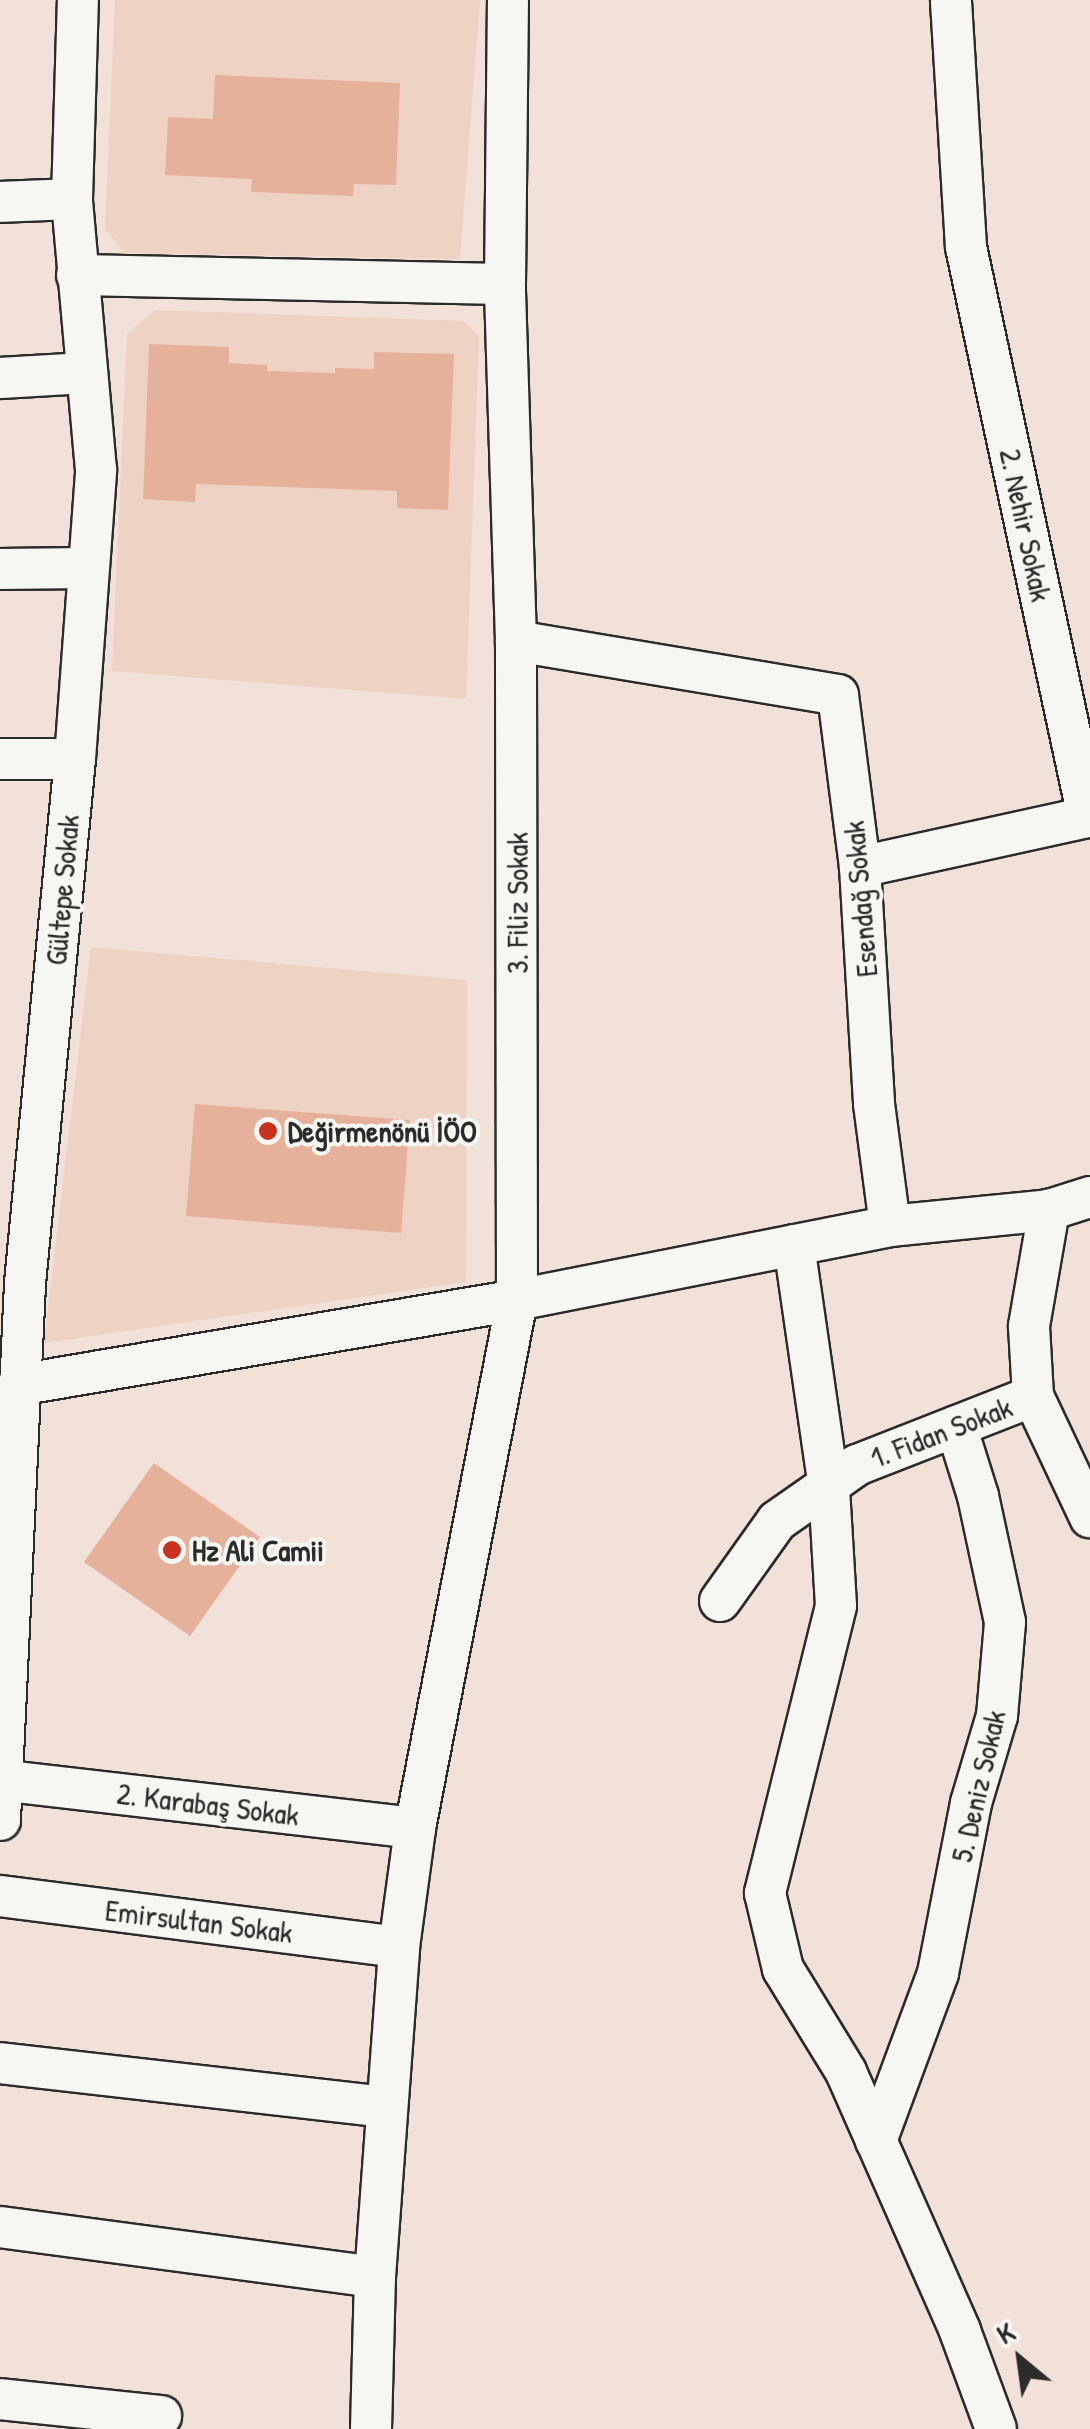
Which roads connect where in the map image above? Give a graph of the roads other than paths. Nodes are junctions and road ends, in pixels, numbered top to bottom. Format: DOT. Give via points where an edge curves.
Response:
graph roads {
  1 [pos="78,0"];
  2 [pos="508,0"];
  3 [pos="951,0"];
  4 [pos="72,199"];
  5 [pos="0,202"];
  6 [pos="77,276"];
  7 [pos="505,284"];
  8 [pos="86,373"];
  9 [pos="0,378"];
  10 [pos="88,568"];
  11 [pos="0,569"];
  12 [pos="516,641"];
  13 [pos="0,759"];
  14 [pos="75,759"];
  15 [pos="1089,818"];
  16 [pos="860,866"];
  17 [pos="1090,1197"];
  18 [pos="1049,1210"];
  19 [pos="890,1226"];
  20 [pos="794,1245"];
  21 [pos="12,1280"];
  22 [pos="517,1300"];
  23 [pos="18,1384"];
  24 [pos="1033,1396"];
  25 [pos="956,1426"];
  26 [pos="829,1488"];
  27 [pos="1090,1517"];
  28 [pos="720,1601"];
  29 [pos="1,1780"];
  30 [pos="0,1820"];
  31 [pos="415,1828"];
  32 [pos="0,1896"];
  33 [pos="398,1947"];
  34 [pos="0,2063"];
  35 [pos="387,2107"];
  36 [pos="876,2140"];
  37 [pos="0,2228"];
  38 [pos="375,2277"];
  39 [pos="0,2399"];
  40 [pos="160,2416"];
  41 [pos="370,2429"];
  42 [pos="996,2429"];
  1 -- 4 [label="street, Gültepe Sokak"];
  2 -- 7 [label="street, 3. Filiz Sokak"];
  3 -- 15 [label="street, 2. Nehir Sokak" via="966,247"];
  4 -- 5 [label="street"];
  4 -- 6 [label="street, Gültepe Sokak"];
  6 -- 7 [label="street"];
  6 -- 8 [label="street, Gültepe Sokak"];
  7 -- 12 [label="street, 3. Filiz Sokak"];
  8 -- 9 [label="street"];
  8 -- 10 [label="street, Gültepe Sokak" via="96,470"];
  10 -- 11 [label="street"];
  10 -- 14 [label="street, Gültepe Sokak"];
  12 -- 16 [label="street, Esendağ Sokak" via="838,695"];
  12 -- 22 [label="street, 3. Filiz Sokak"];
  13 -- 14 [label="street"];
  14 -- 21 [label="street, Gültepe Sokak"];
  15 -- 16 [label="street, 2. Nehir Sokak"];
  16 -- 19 [label="street, Esendağ Sokak" via="874,1104"];
  17 -- 18 [label="street"];
  18 -- 19 [label="street"];
  18 -- 24 [label="street, 1. Fidan Sokak" via="1029,1326"];
  19 -- 20 [label="street"];
  20 -- 22 [label="street"];
  20 -- 26 [label="street"];
  21 -- 23 [label="street, Gültepe Sokak"];
  22 -- 23 [label="street"];
  22 -- 31 [label="street, 3. Filiz Sokak"];
  23 -- 29 [label="street, Gültepe Sokak"];
  24 -- 25 [label="street, 1. Fidan Sokak"];
  24 -- 27 [label="street"];
  25 -- 26 [label="street, 1. Fidan Sokak" via="856,1465"];
  25 -- 36 [label="street, 5. Deniz Sokak" via="1005,1622 997,1716 971,1803 938,1973"];
  26 -- 28 [label="street, 1. Fidan Sokak" via="777,1521"];
  26 -- 36 [label="street" via="836,1606 765,1892 782,1969 846,2072"];
  29 -- 30 [label="street, Gültepe Sokak"];
  29 -- 31 [label="street, 2. Karabaş Sokak"];
  31 -- 33 [label="street, 3. Filiz Sokak"];
  32 -- 33 [label="street, Emirsultan Sokak"];
  33 -- 35 [label="street, 3. Filiz Sokak"];
  34 -- 35 [label="street"];
  35 -- 38 [label="street, 3. Filiz Sokak"];
  36 -- 42 [label="street"];
  37 -- 38 [label="street"];
  38 -- 41 [label="street, 3. Filiz Sokak"];
  39 -- 40 [label="street"];
}
